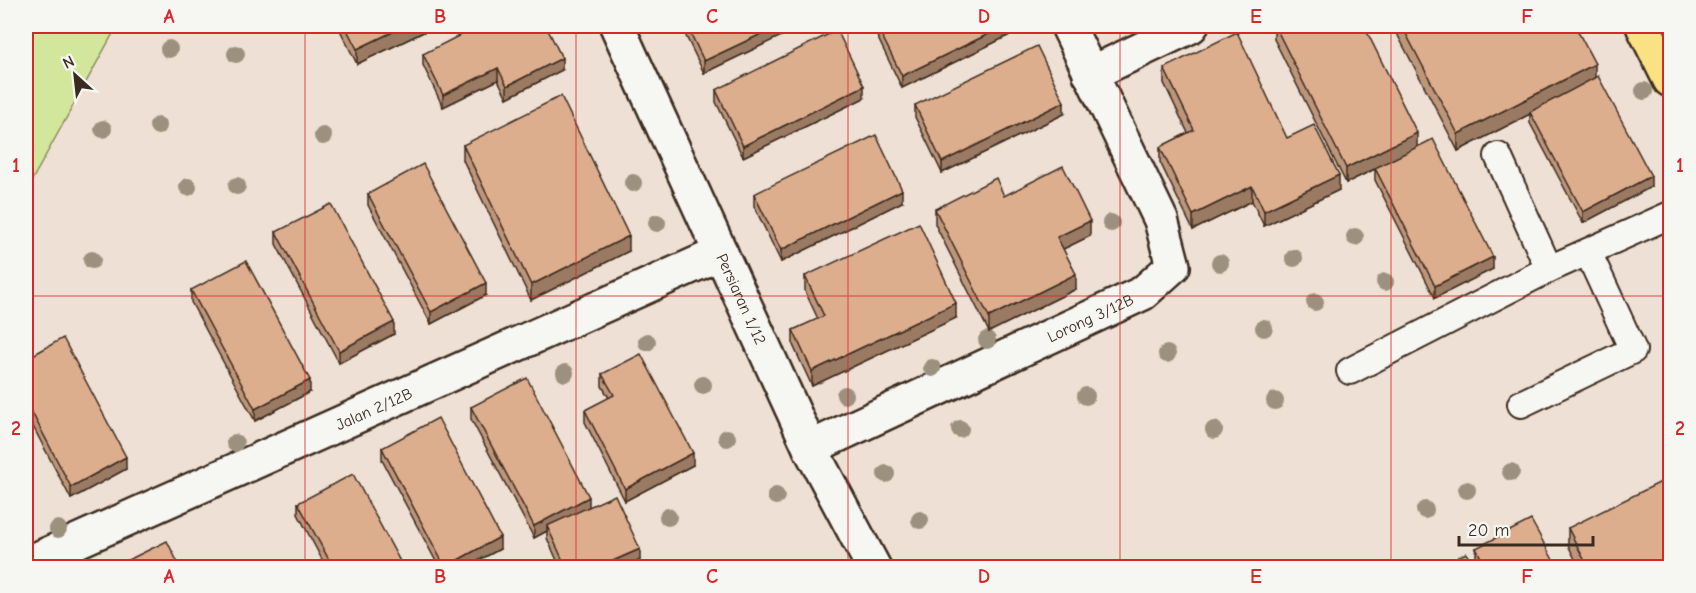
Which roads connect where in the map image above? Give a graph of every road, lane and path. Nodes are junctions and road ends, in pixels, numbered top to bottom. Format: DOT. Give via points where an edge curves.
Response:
graph roads {
  1 [pos="617,26"];
  2 [pos="1068,26"];
  3 [pos="1191,26"];
  4 [pos="1643,26"];
  5 [pos="1090,74"];
  6 [pos="1671,80"];
  7 [pos="1498,156"];
  8 [pos="1671,215"];
  9 [pos="1588,252"];
  10 [pos="721,253"];
  11 [pos="1549,269"];
  12 [pos="1350,371"];
  13 [pos="1521,404"];
  14 [pos="810,448"];
  15 [pos="26,564"];
  16 [pos="874,567"];
  1 -- 10 [label="street, Persiaran 1/12"];
  2 -- 5 [label="street, Lorong 3/12B"];
  3 -- 5 [label="street"];
  4 -- 6 [label="main road"];
  5 -- 14 [label="street, Lorong 3/12B" via="1161,220 1173,266 1143,293"];
  7 -- 11 [label="lane"];
  8 -- 9 [label="lane"];
  9 -- 11 [label="lane"];
  9 -- 13 [label="lane" via="1633,350"];
  10 -- 14 [label="street, Persiaran 1/12"];
  10 -- 15 [label="street, Jalan 2/12B"];
  11 -- 12 [label="lane"];
  14 -- 16 [label="street, Persiaran 1/12"];
}
